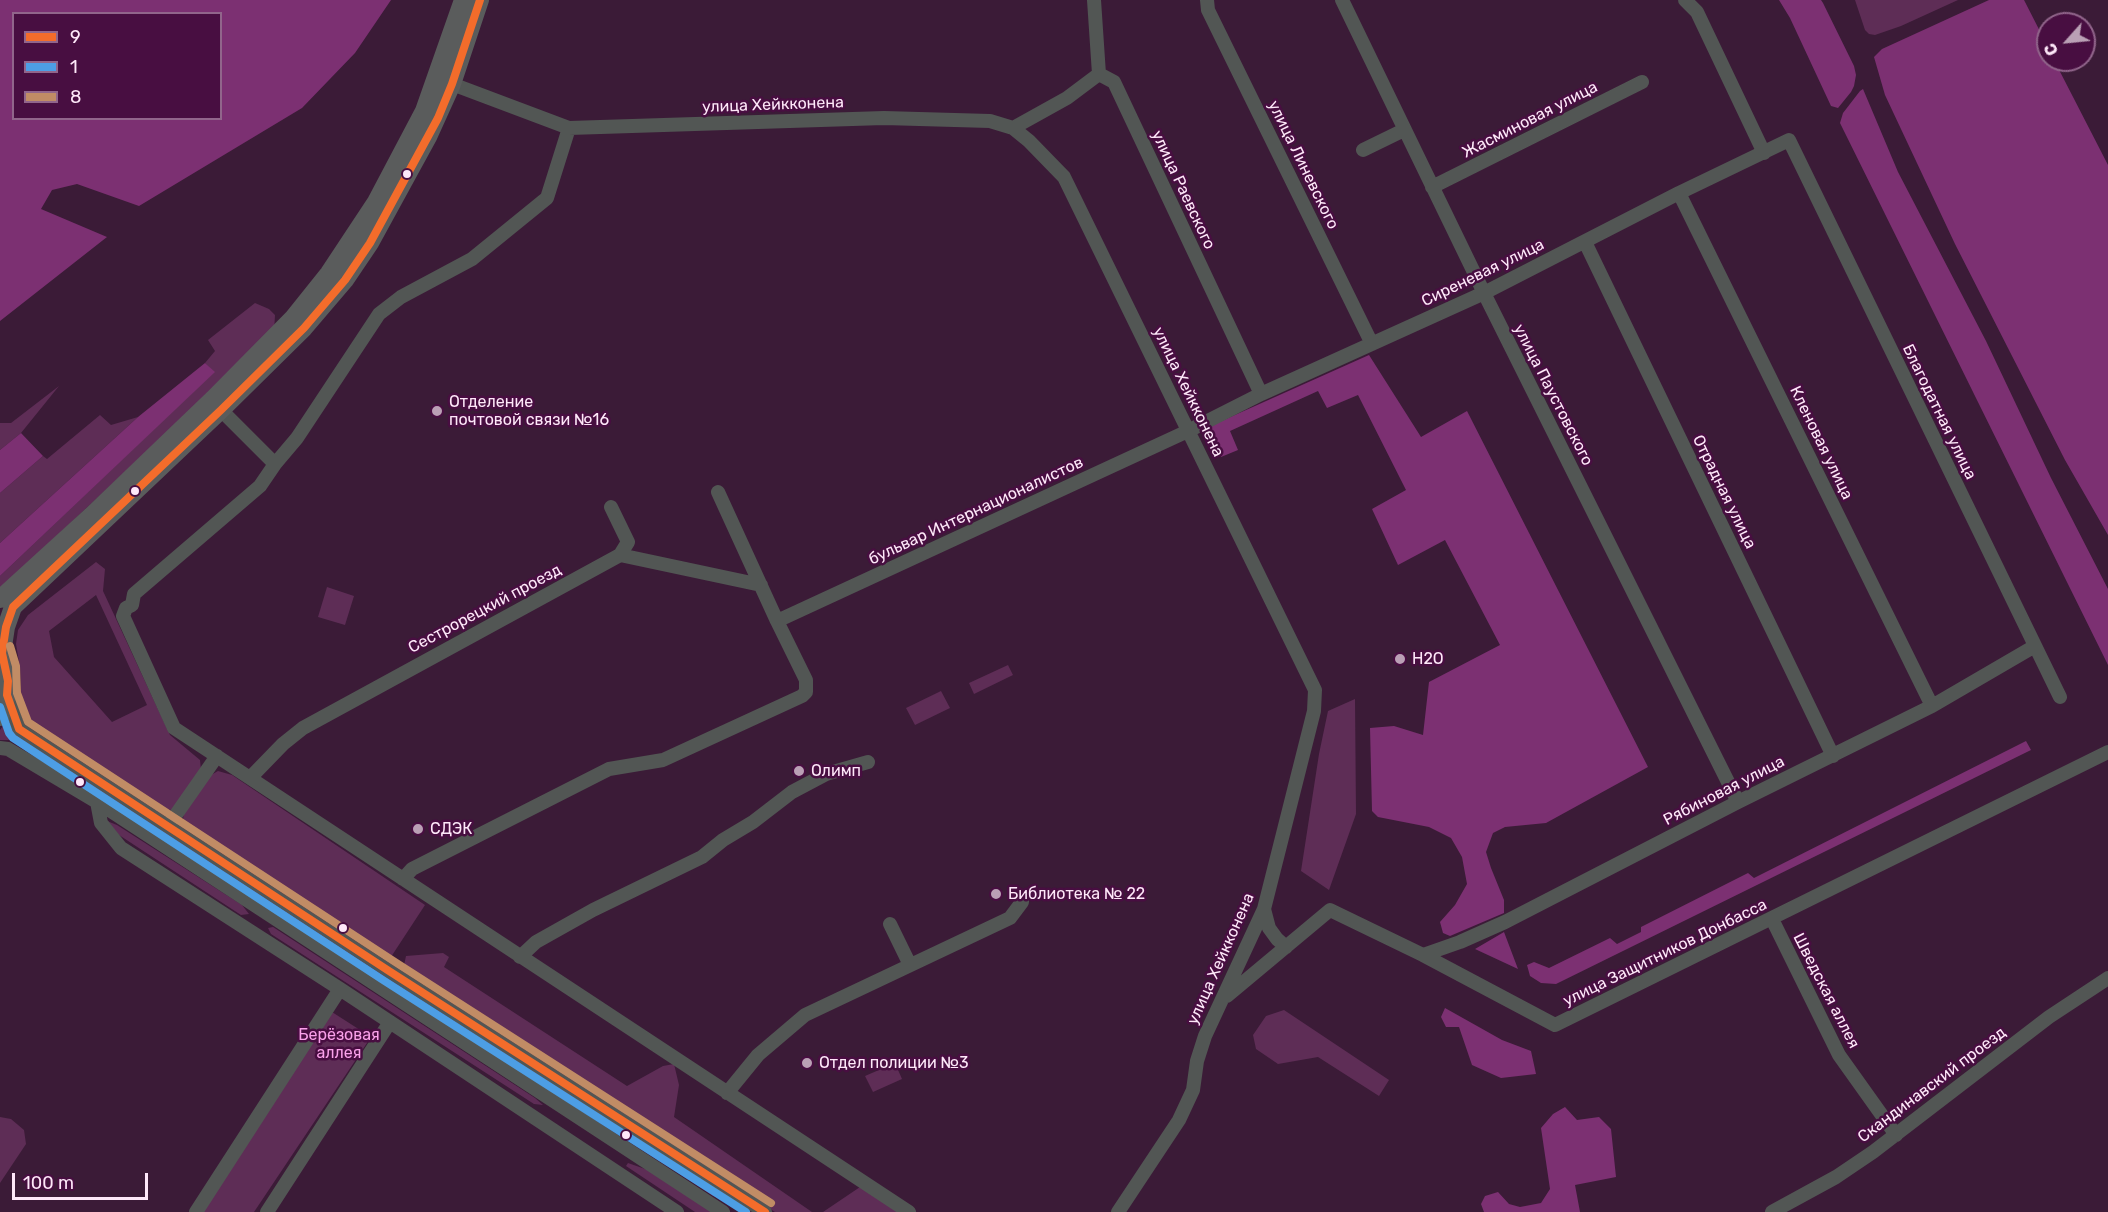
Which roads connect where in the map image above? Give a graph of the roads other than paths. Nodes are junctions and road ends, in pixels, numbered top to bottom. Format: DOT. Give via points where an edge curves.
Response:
graph roads {
  1 [pos="463,0"];
  2 [pos="480,0"];
  3 [pos="1094,0"];
  4 [pos="1207,0"];
  5 [pos="1342,0"];
  6 [pos="1685,0"];
  7 [pos="1099,74"];
  8 [pos="1642,82"];
  9 [pos="452,84"];
  10 [pos="569,128"];
  11 [pos="1013,128"];
  12 [pos="1404,130"];
  13 [pos="1789,140"];
  14 [pos="1363,150"];
  15 [pos="1764,153"];
  16 [pos="1432,187"];
  17 [pos="1679,193"];
  18 [pos="1585,242"];
  19 [pos="1484,293"];
  20 [pos="299,323"];
  21 [pos="1372,344"];
  22 [pos="1261,394"];
  23 [pos="221,410"];
  24 [pos="1188,431"];
  25 [pos="275,464"];
  26 [pos="718,492"];
  27 [pos="611,507"];
  28 [pos="620,555"];
  29 [pos="760,585"];
  30 [pos="0,599"];
  31 [pos="777,621"];
  32 [pos="2035,646"];
  33 [pos="1,651"];
  34 [pos="7,695"];
  35 [pos="2060,697"];
  36 [pos="1932,706"];
  37 [pos="0,717"];
  38 [pos="0,748"];
  39 [pos="2108,753"];
  40 [pos="217,756"];
  41 [pos="1833,756"];
  42 [pos="868,762"];
  43 [pos="250,778"];
  44 [pos="97,802"];
  45 [pos="1738,802"];
  46 [pos="168,826"];
  47 [pos="220,860"];
  48 [pos="210,876"];
  49 [pos="403,879"];
  50 [pos="1022,902"];
  51 [pos="1264,909"];
  52 [pos="263,912"];
  53 [pos="1772,919"];
  54 [pos="890,924"];
  55 [pos="251,931"];
  56 [pos="1286,947"];
  57 [pos="1423,955"];
  58 [pos="520,957"];
  59 [pos="910,965"];
  60 [pos="2108,978"];
  61 [pos="340,989"];
  62 [pos="1223,999"];
  63 [pos="390,1022"];
  64 [pos="727,1093"];
  65 [pos="552,1100"];
  66 [pos="540,1122"];
  67 [pos="1896,1135"];
  68 [pos="733,1191"];
  69 [pos="723,1211"];
  70 [pos="196,1212"];
  71 [pos="267,1212"];
  72 [pos="677,1212"];
  73 [pos="765,1212"];
  74 [pos="909,1212"];
  75 [pos="1118,1212"];
  76 [pos="1772,1212"];
  1 -- 20 [label="main road" via="424,111 376,202"];
  2 -- 9 [label="main road"];
  3 -- 7 [label="street"];
  4 -- 21 [label="street, улица Линевского" via="1208,10"];
  5 -- 12 [label="street, улица Паустовского"];
  6 -- 15 [label="street" via="1697,12"];
  7 -- 11 [label="street" via="1067,98"];
  7 -- 22 [label="street, улица Раевского" via="1114,82"];
  8 -- 16 [label="street, Жасминовая улица"];
  9 -- 10 [label="street, улица Хейкконена"];
  9 -- 20 [label="main road" via="370,243 345,280"];
  10 -- 11 [label="street, улица Хейкконена" via="884,118 990,121"];
  10 -- 25 [label="street" via="547,198 472,259 401,297 379,314 297,438"];
  11 -- 24 [label="street, улица Хейкконена" via="1064,177"];
  12 -- 14 [label="street"];
  12 -- 16 [label="street, улица Паустовского"];
  13 -- 15 [label="street, Сиреневая улица"];
  13 -- 32 [label="street, Благодатная улица"];
  15 -- 17 [label="street, Сиреневая улица"];
  16 -- 19 [label="street, улица Паустовского"];
  17 -- 18 [label="street, Сиреневая улица"];
  17 -- 36 [label="street, Кленовая улица"];
  18 -- 19 [label="street, Сиреневая улица"];
  18 -- 41 [label="street, Отрадная улица"];
  19 -- 21 [label="street, Сиреневая улица"];
  19 -- 45 [label="street, улица Паустовского"];
  20 -- 23 [label="main road"];
  20 -- 30 [label="main road"];
  21 -- 22 [label="street, Сиреневая улица"];
  22 -- 24 [label="street, Сиреневая улица"];
  23 -- 25 [label="street"];
  23 -- 33 [label="main road" via="13,607"];
  24 -- 31 [label="street, бульвар Интернационалистов"];
  24 -- 51 [label="street, улица Хейкконена" via="1314,690 1314,711"];
  25 -- 40 [label="street" via="260,486 134,594 132,605 123,616 174,728"];
  26 -- 29 [label="street"];
  27 -- 28 [label="street" via="628,542"];
  28 -- 29 [label="street"];
  28 -- 43 [label="street, Сестрорецкий проезд" via="303,728"];
  29 -- 31 [label="street"];
  31 -- 49 [label="street" via="806,680 802,696 663,760 609,769 412,869"];
  32 -- 35 [label="street, Благодатная улица"];
  32 -- 36 [label="street, Рябиновая улица"];
  33 -- 34 [label="main road"];
  34 -- 37 [label="main road"];
  34 -- 46 [label="street" via="19,729"];
  36 -- 41 [label="street, Рябиновая улица"];
  38 -- 44 [label="street" via="8,749"];
  39 -- 53 [label="street, улица Защитников Донбасса"];
  40 -- 43 [label="street"];
  40 -- 46 [label="street"];
  41 -- 45 [label="street, Рябиновая улица"];
  42 -- 58 [label="street" via="826,774 792,792 702,857 593,910 536,942"];
  43 -- 49 [label="street"];
  44 -- 48 [label="street"];
  44 -- 55 [label="street" via="101,823 121,848"];
  45 -- 57 [label="street, Рябиновая улица" via="1505,922"];
  46 -- 47 [label="street"];
  47 -- 48 [label="street"];
  47 -- 68 [label="street"];
  48 -- 52 [label="street"];
  49 -- 58 [label="street"];
  50 -- 59 [label="street" via="1010,918"];
  51 -- 56 [label="street" via="1269,928"];
  51 -- 62 [label="street, улица Хейкконена"];
  52 -- 55 [label="street"];
  52 -- 65 [label="street"];
  53 -- 57 [label="street, улица Защитников Донбасса" via="1555,1025"];
  53 -- 67 [label="street, Шведская аллея" via="1839,1055"];
  54 -- 59 [label="street"];
  55 -- 61 [label="street"];
  56 -- 57 [label="street, улица Защитников Донбасса" via="1330,910"];
  56 -- 62 [label="street, улица Защитников Донбасса"];
  58 -- 64 [label="street"];
  59 -- 64 [label="street" via="805,1015 758,1055"];
  60 -- 67 [label="street, Скандинавский проезд" via="2049,1017"];
  61 -- 63 [label="street"];
  61 -- 70 [label="street"];
  62 -- 75 [label="street, улица Хейкконена" via="1205,1035 1193,1090 1179,1120"];
  63 -- 66 [label="street"];
  63 -- 71 [label="street"];
  64 -- 74 [label="street"];
  65 -- 66 [label="street"];
  65 -- 69 [label="street"];
  66 -- 72 [label="street"];
  67 -- 76 [label="street, Скандинавский проезд" via="1836,1176"];
  68 -- 69 [label="street"];
  68 -- 73 [label="street"];
}
